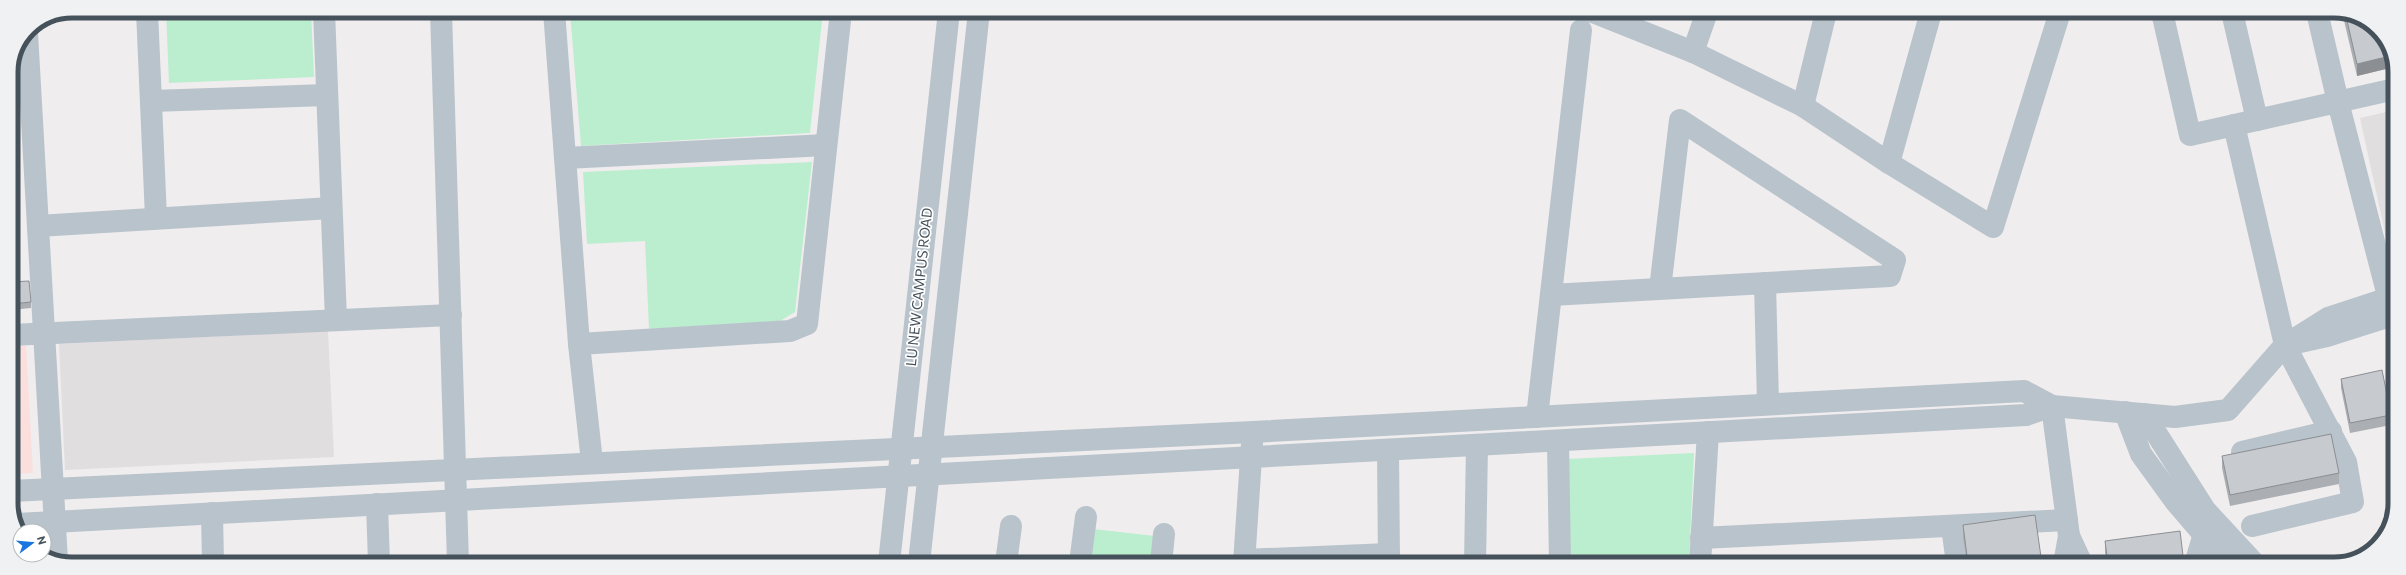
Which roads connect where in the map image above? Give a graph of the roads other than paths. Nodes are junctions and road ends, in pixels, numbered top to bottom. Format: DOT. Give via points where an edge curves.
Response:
graph roads {
  1 [pos="147,18"];
  2 [pos="324,18"];
  3 [pos="441,18"];
  4 [pos="555,18"];
  5 [pos="840,18"];
  6 [pos="948,18"];
  7 [pos="978,18"];
  8 [pos="1609,18"];
  9 [pos="1705,18"];
  10 [pos="1825,18"];
  11 [pos="1929,18"];
  12 [pos="2058,18"];
  13 [pos="2163,18"];
  14 [pos="2233,18"];
  15 [pos="2318,18"];
  16 [pos="1581,30"];
  17 [pos="27,41"];
  18 [pos="1693,52"];
  19 [pos="2388,91"];
  20 [pos="327,95"];
  21 [pos="151,101"];
  22 [pos="2338,102"];
  23 [pos="1804,106"];
  24 [pos="2257,120"];
  25 [pos="2234,125"];
  26 [pos="826,145"];
  27 [pos="565,158"];
  28 [pos="1889,163"];
  29 [pos="331,208"];
  30 [pos="156,218"];
  31 [pos="38,226"];
  32 [pos="1765,283"];
  33 [pos="1660,289"];
  34 [pos="1551,295"];
  35 [pos="2388,296"];
  36 [pos="2388,304"];
  37 [pos="451,316"];
  38 [pos="336,320"];
  39 [pos="44,333"];
  40 [pos="18,335"];
  41 [pos="579,344"];
  42 [pos="2285,345"];
  43 [pos="1768,404"];
  44 [pos="2052,406"];
  45 [pos="2134,413"];
  46 [pos="1537,417"];
  47 [pos="1501,419"];
  48 [pos="2331,431"];
  49 [pos="1253,432"];
  50 [pos="1708,432"];
  51 [pos="1558,441"];
  52 [pos="1500,444"];
  53 [pos="1477,445"];
  54 [pos="932,446"];
  55 [pos="901,448"];
  56 [pos="1388,450"];
  57 [pos="2242,452"];
  58 [pos="1251,458"];
  59 [pos="592,462"];
  60 [pos="457,468"];
  61 [pos="928,475"];
  62 [pos="898,477"];
  63 [pos="53,489"];
  64 [pos="18,491"];
  65 [pos="458,500"];
  66 [pos="377,504"];
  67 [pos="2205,510"];
  68 [pos="212,513"];
  69 [pos="1086,517"];
  70 [pos="57,522"];
  71 [pos="37,523"];
  72 [pos="1010,526"];
  73 [pos="1952,526"];
  74 [pos="2252,526"];
  75 [pos="2068,528"];
  76 [pos="1164,534"];
  77 [pos="2204,537"];
  78 [pos="1701,538"];
  79 [pos="58,555"];
  80 [pos="213,557"];
  81 [pos="379,557"];
  82 [pos="458,557"];
  83 [pos="890,557"];
  84 [pos="920,557"];
  85 [pos="1007,557"];
  86 [pos="1081,557"];
  87 [pos="1162,557"];
  88 [pos="1244,557"];
  89 [pos="1389,557"];
  90 [pos="1475,557"];
  91 [pos="1560,557"];
  92 [pos="1700,557"];
  93 [pos="1956,557"];
  94 [pos="2065,557"];
  95 [pos="2079,557"];
  96 [pos="2197,557"];
  97 [pos="2223,557"];
  98 [pos="2249,557"];
  1 -- 21 [label="street"];
  2 -- 20 [label="street"];
  3 -- 37 [label="street"];
  4 -- 27 [label="street"];
  5 -- 26 [label="street"];
  6 -- 55 [label="street, LU NEW CAMPUS ROAD"];
  7 -- 54 [label="street"];
  8 -- 18 [label="street"];
  9 -- 18 [label="street"];
  10 -- 23 [label="street"];
  11 -- 28 [label="street"];
  12 -- 28 [label="street" via="1993,227"];
  13 -- 25 [label="street" via="2190,135"];
  14 -- 24 [label="street"];
  15 -- 22 [label="street"];
  16 -- 34 [label="street"];
  17 -- 31 [label="street"];
  18 -- 23 [label="street"];
  19 -- 22 [label="street"];
  20 -- 21 [label="street"];
  20 -- 29 [label="street"];
  21 -- 30 [label="street"];
  22 -- 24 [label="street"];
  22 -- 35 [label="street"];
  23 -- 28 [label="street"];
  24 -- 25 [label="street"];
  25 -- 42 [label="street"];
  26 -- 27 [label="street"];
  26 -- 41 [label="street" via="807,324 790,331"];
  27 -- 41 [label="street"];
  29 -- 30 [label="street"];
  29 -- 38 [label="street"];
  30 -- 31 [label="street"];
  31 -- 39 [label="street"];
  32 -- 33 [label="street"];
  32 -- 33 [label="street" via="1890,276 1894,260 1680,120"];
  32 -- 43 [label="street"];
  33 -- 34 [label="street"];
  34 -- 46 [label="street"];
  36 -- 42 [label="street" via="2328,318"];
  37 -- 38 [label="street"];
  37 -- 60 [label="street"];
  38 -- 39 [label="street"];
  39 -- 40 [label="street"];
  39 -- 63 [label="street"];
  41 -- 59 [label="street"];
  42 -- 45 [label="street" via="2228,410 2175,417"];
  42 -- 48 [label="street"];
  43 -- 44 [label="street" via="2024,391"];
  43 -- 46 [label="street"];
  44 -- 45 [label="street"];
  44 -- 50 [label="street" via="2026,415"];
  44 -- 75 [label="street"];
  45 -- 67 [label="street"];
  45 -- 77 [label="street" via="2141,454"];
  46 -- 47 [label="street"];
  47 -- 49 [label="street"];
  47 -- 52 [label="street"];
  48 -- 57 [label="street"];
  48 -- 74 [label="street" via="2346,462 2353,502"];
  49 -- 54 [label="street"];
  49 -- 58 [label="street"];
  50 -- 51 [label="street"];
  50 -- 78 [label="street"];
  51 -- 52 [label="street"];
  51 -- 91 [label="street"];
  52 -- 53 [label="street"];
  53 -- 56 [label="street"];
  53 -- 90 [label="street"];
  54 -- 55 [label="street"];
  54 -- 61 [label="street"];
  55 -- 59 [label="street"];
  55 -- 62 [label="street, LU NEW CAMPUS ROAD"];
  56 -- 58 [label="street"];
  56 -- 89 [label="street"];
  58 -- 61 [label="street"];
  58 -- 88 [label="street"];
  59 -- 60 [label="street"];
  60 -- 63 [label="street"];
  60 -- 65 [label="street"];
  61 -- 62 [label="street"];
  61 -- 84 [label="street"];
  62 -- 65 [label="street"];
  62 -- 83 [label="street, LU NEW CAMPUS ROAD"];
  63 -- 64 [label="street"];
  63 -- 70 [label="street"];
  65 -- 66 [label="street"];
  65 -- 82 [label="street"];
  66 -- 68 [label="street"];
  66 -- 81 [label="street"];
  67 -- 77 [label="street"];
  67 -- 98 [label="street"];
  68 -- 70 [label="street"];
  68 -- 80 [label="street"];
  69 -- 86 [label="street"];
  70 -- 71 [label="street"];
  70 -- 79 [label="street"];
  72 -- 85 [label="street"];
  73 -- 75 [label="street"];
  73 -- 78 [label="street"];
  73 -- 93 [label="street"];
  75 -- 94 [label="street"];
  75 -- 95 [label="street"];
  76 -- 87 [label="street"];
  77 -- 96 [label="street"];
  77 -- 97 [label="street"];
  78 -- 92 [label="street"];
}
